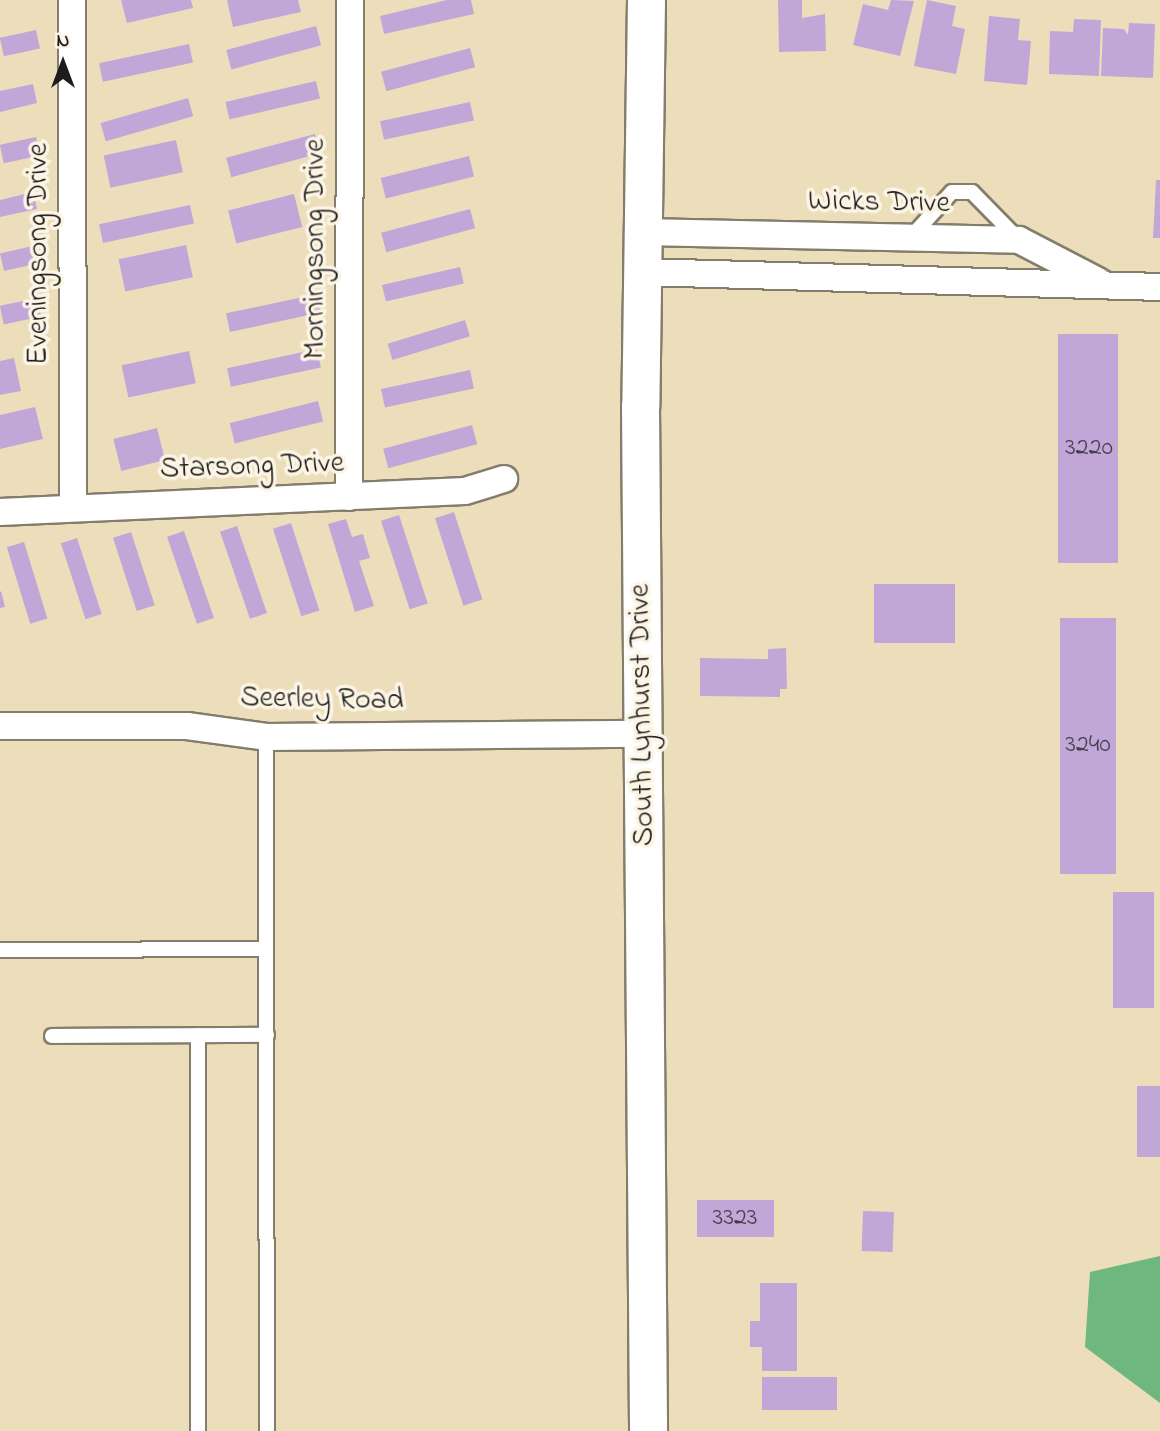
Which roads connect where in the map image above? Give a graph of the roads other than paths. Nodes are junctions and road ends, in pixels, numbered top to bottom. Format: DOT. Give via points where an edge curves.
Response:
graph roads {
  1 [pos="72,0"];
  2 [pos="350,0"];
  3 [pos="646,0"];
  4 [pos="643,232"];
  5 [pos="911,237"];
  6 [pos="1020,240"];
  7 [pos="643,272"];
  8 [pos="1103,284"];
  9 [pos="1160,287"];
  10 [pos="504,479"];
  11 [pos="349,498"];
  12 [pos="73,507"];
  13 [pos="0,512"];
  14 [pos="0,726"];
  15 [pos="642,734"];
  16 [pos="266,737"];
  17 [pos="266,949"];
  18 [pos="0,950"];
  19 [pos="267,1034"];
  20 [pos="198,1035"];
  21 [pos="52,1036"];
  22 [pos="198,1431"];
  23 [pos="267,1431"];
  24 [pos="648,1431"];
  1 -- 12 [label="street, Eveningsong Drive"];
  2 -- 11 [label="street, Morningsong Drive"];
  3 -- 4 [label="main road, South Lynhurst Drive"];
  4 -- 5 [label="street, Wicks Drive"];
  4 -- 7 [label="main road, South Lynhurst Drive"];
  5 -- 6 [label="street, Wicks Drive"];
  5 -- 6 [label="lane" via="952,192 972,192"];
  6 -- 8 [label="street, Wicks Drive"];
  7 -- 8 [label="street, Wicks Drive"];
  7 -- 15 [label="main road, South Lynhurst Drive"];
  8 -- 9 [label="street, Wicks Drive"];
  10 -- 11 [label="street, Starsong Drive" via="465,491"];
  11 -- 12 [label="street, Starsong Drive"];
  12 -- 13 [label="street, Starsong Drive"];
  14 -- 16 [label="street, Seerley Road" via="187,726"];
  15 -- 16 [label="street, Seerley Road"];
  15 -- 24 [label="main road, South Lynhurst Drive"];
  16 -- 17 [label="lane"];
  17 -- 18 [label="lane"];
  17 -- 19 [label="lane"];
  19 -- 20 [label="lane"];
  19 -- 23 [label="lane"];
  20 -- 21 [label="lane"];
  20 -- 22 [label="lane"];
}
